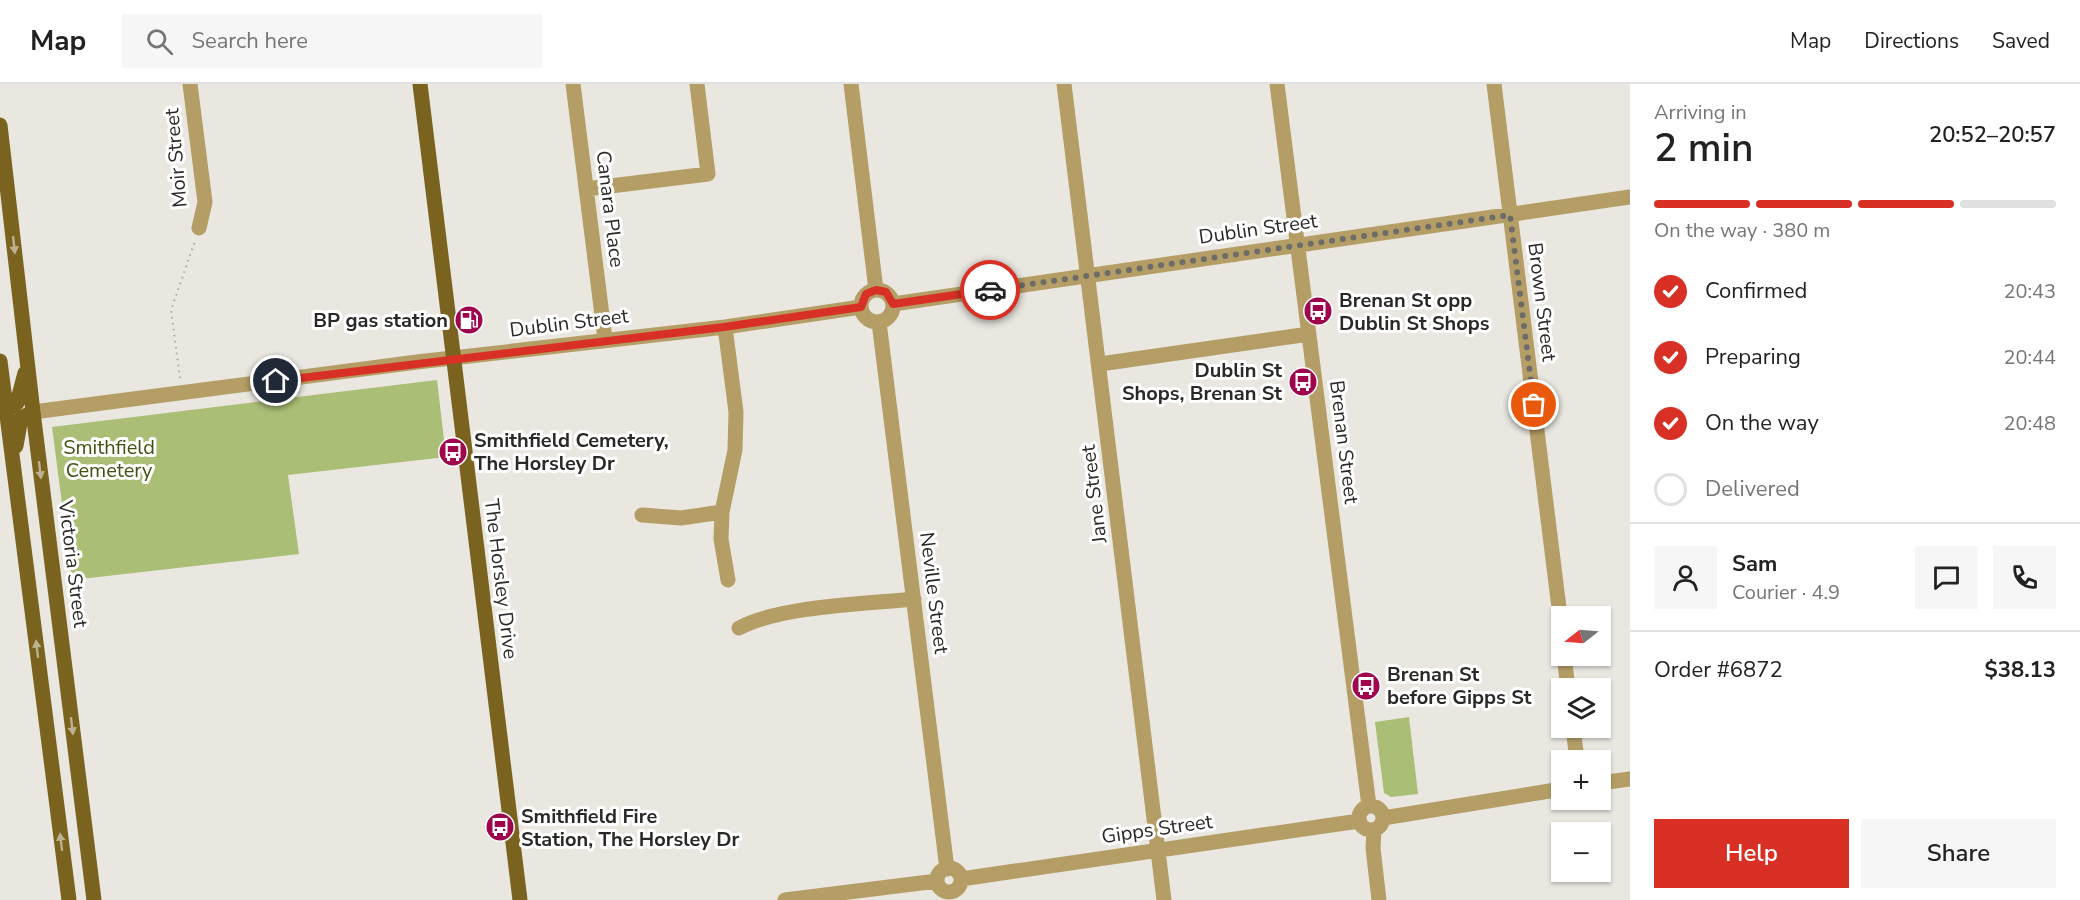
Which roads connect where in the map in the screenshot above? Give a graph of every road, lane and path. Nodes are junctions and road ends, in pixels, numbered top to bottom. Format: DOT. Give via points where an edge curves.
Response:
graph roads {
  1 [pos="190,84"];
  2 [pos="420,84"];
  3 [pos="573,84"];
  4 [pos="697,84"];
  5 [pos="851,84"];
  6 [pos="1064,84"];
  7 [pos="1277,84"];
  8 [pos="1494,84"];
  9 [pos="0,124"];
  10 [pos="586,189"];
  11 [pos="1630,197"];
  12 [pos="1510,215"];
  13 [pos="200,228"];
  14 [pos="1297,244"];
  15 [pos="1087,276"];
  16 [pos="876,290"];
  17 [pos="893,304"];
  18 [pos="861,307"];
  19 [pos="879,322"];
  20 [pos="724,327"];
  21 [pos="1309,334"];
  22 [pos="605,339"];
  23 [pos="452,358"];
  24 [pos="0,361"];
  25 [pos="27,363"];
  26 [pos="1100,364"];
  27 [pos="182,393"];
  28 [pos="3,412"];
  29 [pos="33,412"];
  30 [pos="13,465"];
  31 [pos="722,512"];
  32 [pos="642,515"];
  33 [pos="728,580"];
  34 [pos="914,599"];
  35 [pos="1559,606"];
  36 [pos="739,628"];
  37 [pos="1630,779"];
  38 [pos="1611,782"];
  39 [pos="1551,791"];
  40 [pos="1369,806"];
  41 [pos="1359,820"];
  42 [pos="1378,824"];
  43 [pos="1158,850"];
  44 [pos="942,875"];
  45 [pos="961,879"];
  46 [pos="950,896"];
  47 [pos="69,900"];
  48 [pos="94,900"];
  49 [pos="520,900"];
  50 [pos="785,900"];
  51 [pos="1164,900"];
  52 [pos="1379,900"];
  1 -- 13 [label="street, Moir Street" via="205,202"];
  2 -- 23 [label="main road, The Horsley Drive"];
  3 -- 10 [label="street, Canara Place"];
  4 -- 10 [label="street" via="708,174"];
  5 -- 16 [label="street"];
  6 -- 15 [label="street, Jane Street"];
  7 -- 14 [label="street, Brenan Street"];
  8 -- 12 [label="street, Brown Street"];
  9 -- 25 [label="main road, Victoria Street, one-way"];
  10 -- 22 [label="street, Canara Place"];
  11 -- 12 [label="street, Dublin Street"];
  12 -- 14 [label="street, Dublin Street"];
  12 -- 35 [label="street, Brown Street"];
  13 -- 27 [label="path" via="171,310"];
  14 -- 15 [label="street, Dublin Street"];
  14 -- 21 [label="street, Brenan Street"];
  15 -- 17 [label="street, Dublin Street"];
  15 -- 26 [label="street, Jane Street"];
  16 -- 17 [label="street" via="886,292"];
  16 -- 18 [label="street" via="866,294"];
  17 -- 19 [label="street" via="886,319"];
  18 -- 19 [label="street" via="868,319"];
  18 -- 20 [label="street, Dublin Street"];
  19 -- 34 [label="street, Neville Street"];
  20 -- 22 [label="street, Dublin Street"];
  20 -- 31 [label="street" via="736,412 735,450"];
  21 -- 26 [label="street"];
  21 -- 40 [label="street, Brenan Street"];
  22 -- 23 [label="street, Dublin Street"];
  23 -- 27 [label="street, Dublin Street"];
  23 -- 49 [label="main road, The Horsley Drive"];
  24 -- 28 [label="main road"];
  25 -- 28 [label="main road" via="17,403"];
  25 -- 29 [label="main road, Victoria Street"];
  26 -- 43 [label="street, Jane Street"];
  27 -- 29 [label="street, Dublin Street"];
  28 -- 30 [label="main road"];
  29 -- 30 [label="main road" via="21,418"];
  29 -- 48 [label="main road, Victoria Street, one-way"];
  47 -- 30 [label="main road, one-way"];
  31 -- 32 [label="street" via="681,518"];
  31 -- 33 [label="street" via="721,539"];
  34 -- 36 [label="street" via="782,614 756,619"];
  34 -- 44 [label="street, Neville Street"];
  37 -- 38 [label="street"];
  39 -- 42 [label="street"];
  40 -- 41 [label="street" via="1361,810"];
  40 -- 42 [label="street" via="1379,809"];
  41 -- 42 [label="street" via="1364,828"];
  41 -- 43 [label="street, Gipps Street"];
  42 -- 52 [label="street" via="1373,848"];
  43 -- 45 [label="street, Gipps Street"];
  43 -- 51 [label="street, Jane Street"];
  44 -- 45 [label="street" via="955,870"];
  44 -- 46 [label="street" via="942,889"];
  44 -- 50 [label="street"];
  45 -- 46 [label="street"];
}
